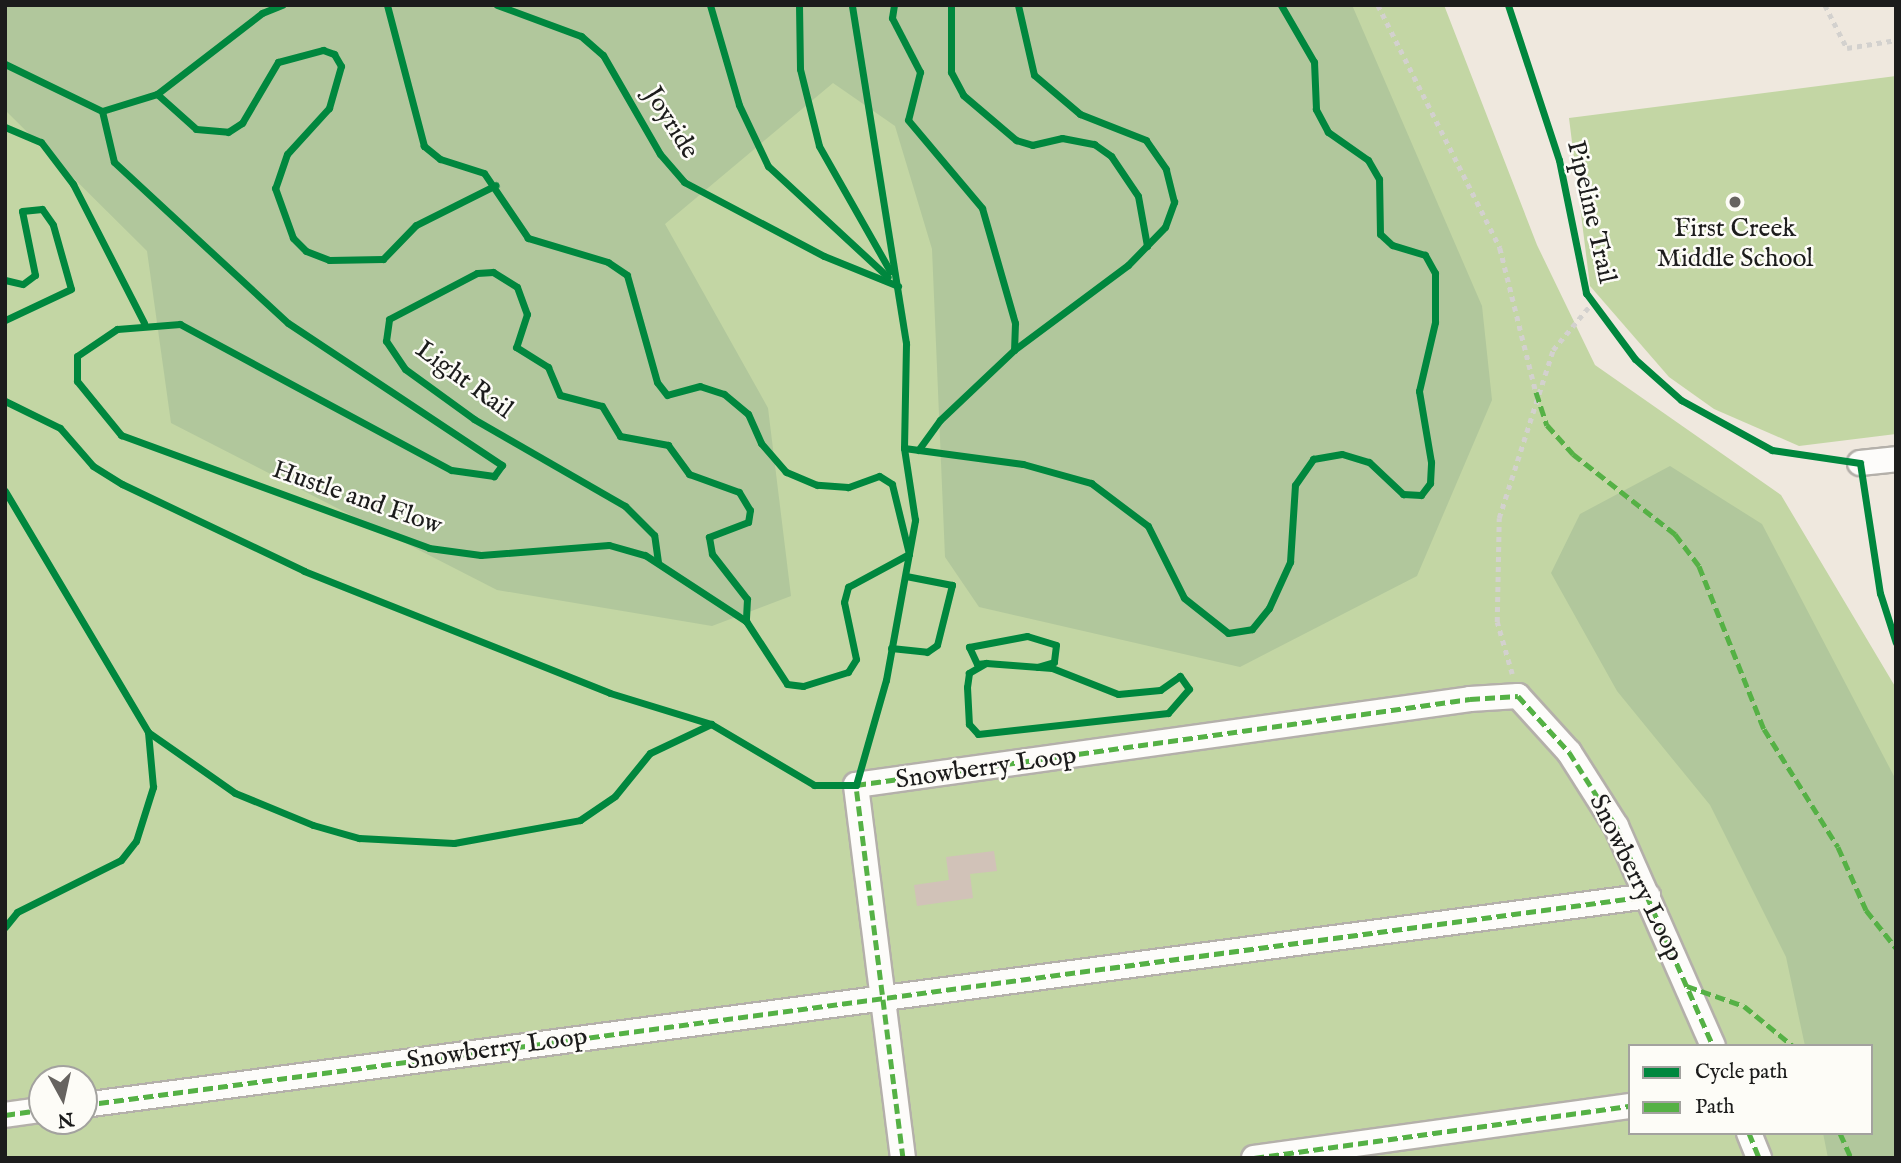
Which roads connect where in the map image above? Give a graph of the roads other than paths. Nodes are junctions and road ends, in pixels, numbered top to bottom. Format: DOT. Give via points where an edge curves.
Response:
graph roads {
  1 [pos="1896,459"];
  2 [pos="1860,463"];
  3 [pos="1648,896"];
  4 [pos="883,998"];
  5 [pos="1712,1044"];
  6 [pos="98,1102"];
  7 [pos="1628,1105"];
  8 [pos="28,1112"];
  9 [pos="5,1115"];
  10 [pos="1750,1135"];
  11 [pos="903,1158"];
  12 [pos="1254,1158"];
  13 [pos="1759,1158"];
  1 -- 2 [label="street"];
  3 -- 4 [label="street"];
  3 -- 4 [label="street, Snowberry Loop" via="1598,796 1518,696 856,785"];
  3 -- 5 [label="street, Snowberry Loop"];
  4 -- 6 [label="street, Snowberry Loop"];
  4 -- 11 [label="street"];
  7 -- 12 [label="street"];
  8 -- 9 [label="street"];
  10 -- 13 [label="street"];
}
